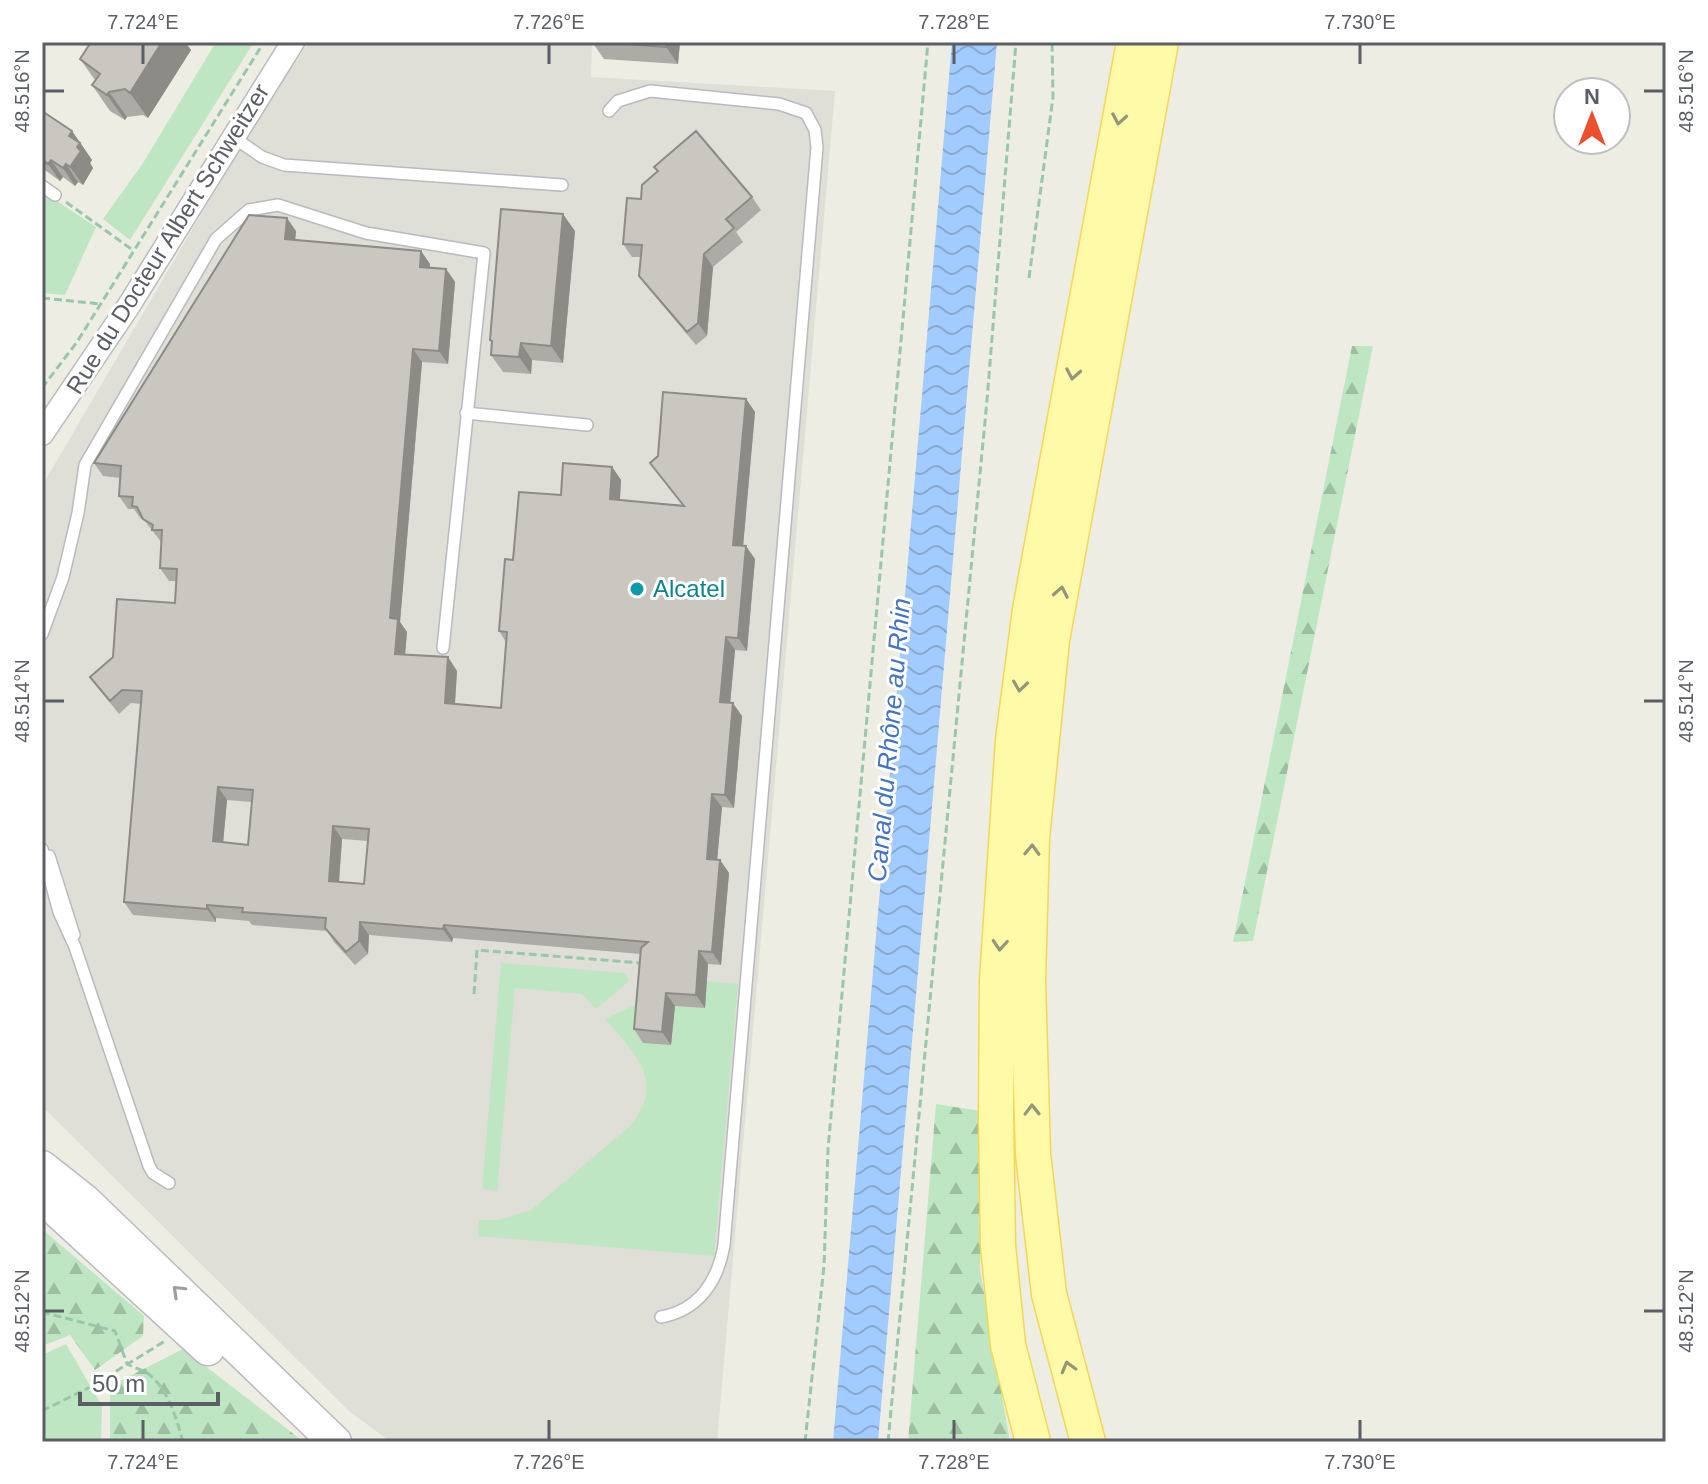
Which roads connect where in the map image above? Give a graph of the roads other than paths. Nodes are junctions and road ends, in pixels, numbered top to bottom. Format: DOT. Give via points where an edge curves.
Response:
graph roads {
  1 [pos="293,42"];
  2 [pos="1134,42"];
  3 [pos="1161,42"];
  4 [pos="609,111"];
  5 [pos="233,137"];
  6 [pos="562,185"];
  7 [pos="42,186"];
  8 [pos="55,195"];
  9 [pos="466,413"];
  10 [pos="587,425"];
  11 [pos="42,434"];
  12 [pos="42,634"];
  13 [pos="443,648"];
  14 [pos="42,847"];
  15 [pos="42,1167"];
  16 [pos="169,1183"];
  17 [pos="42,1197"];
  18 [pos="661,1317"];
  19 [pos="310,1442"];
  20 [pos="335,1442"];
  21 [pos="1033,1442"];
  22 [pos="1088,1442"];
  1 -- 5 [label="street, Rue du Docteur Albert Schweitzer"];
  2 -- 21 [label="main road, one-way" via="1030,610 1013,740 997,981 998,1246 1008,1345"];
  22 -- 3 [label="main road, one-way" via="1049,1294 1033,1154 1028,981 1032,838 1052,640"];
  4 -- 18 [label="lane" via="618,101 650,91 779,104 806,113 817,147 724,1245 720,1267 705,1293"];
  5 -- 6 [label="lane" via="284,165"];
  5 -- 11 [label="street, Rue du Docteur Albert Schweitzer"];
  7 -- 8 [label="lane"];
  9 -- 10 [label="lane"];
  9 -- 12 [label="lane" via="484,253 366,233 278,205 249,210 216,239 85,465 63,577"];
  9 -- 13 [label="lane"];
  14 -- 16 [label="lane" via="59,912 149,1166"];
  20 -- 15 [label="street, one-way" via="85,1201"];
  17 -- 19 [label="street"];
}
